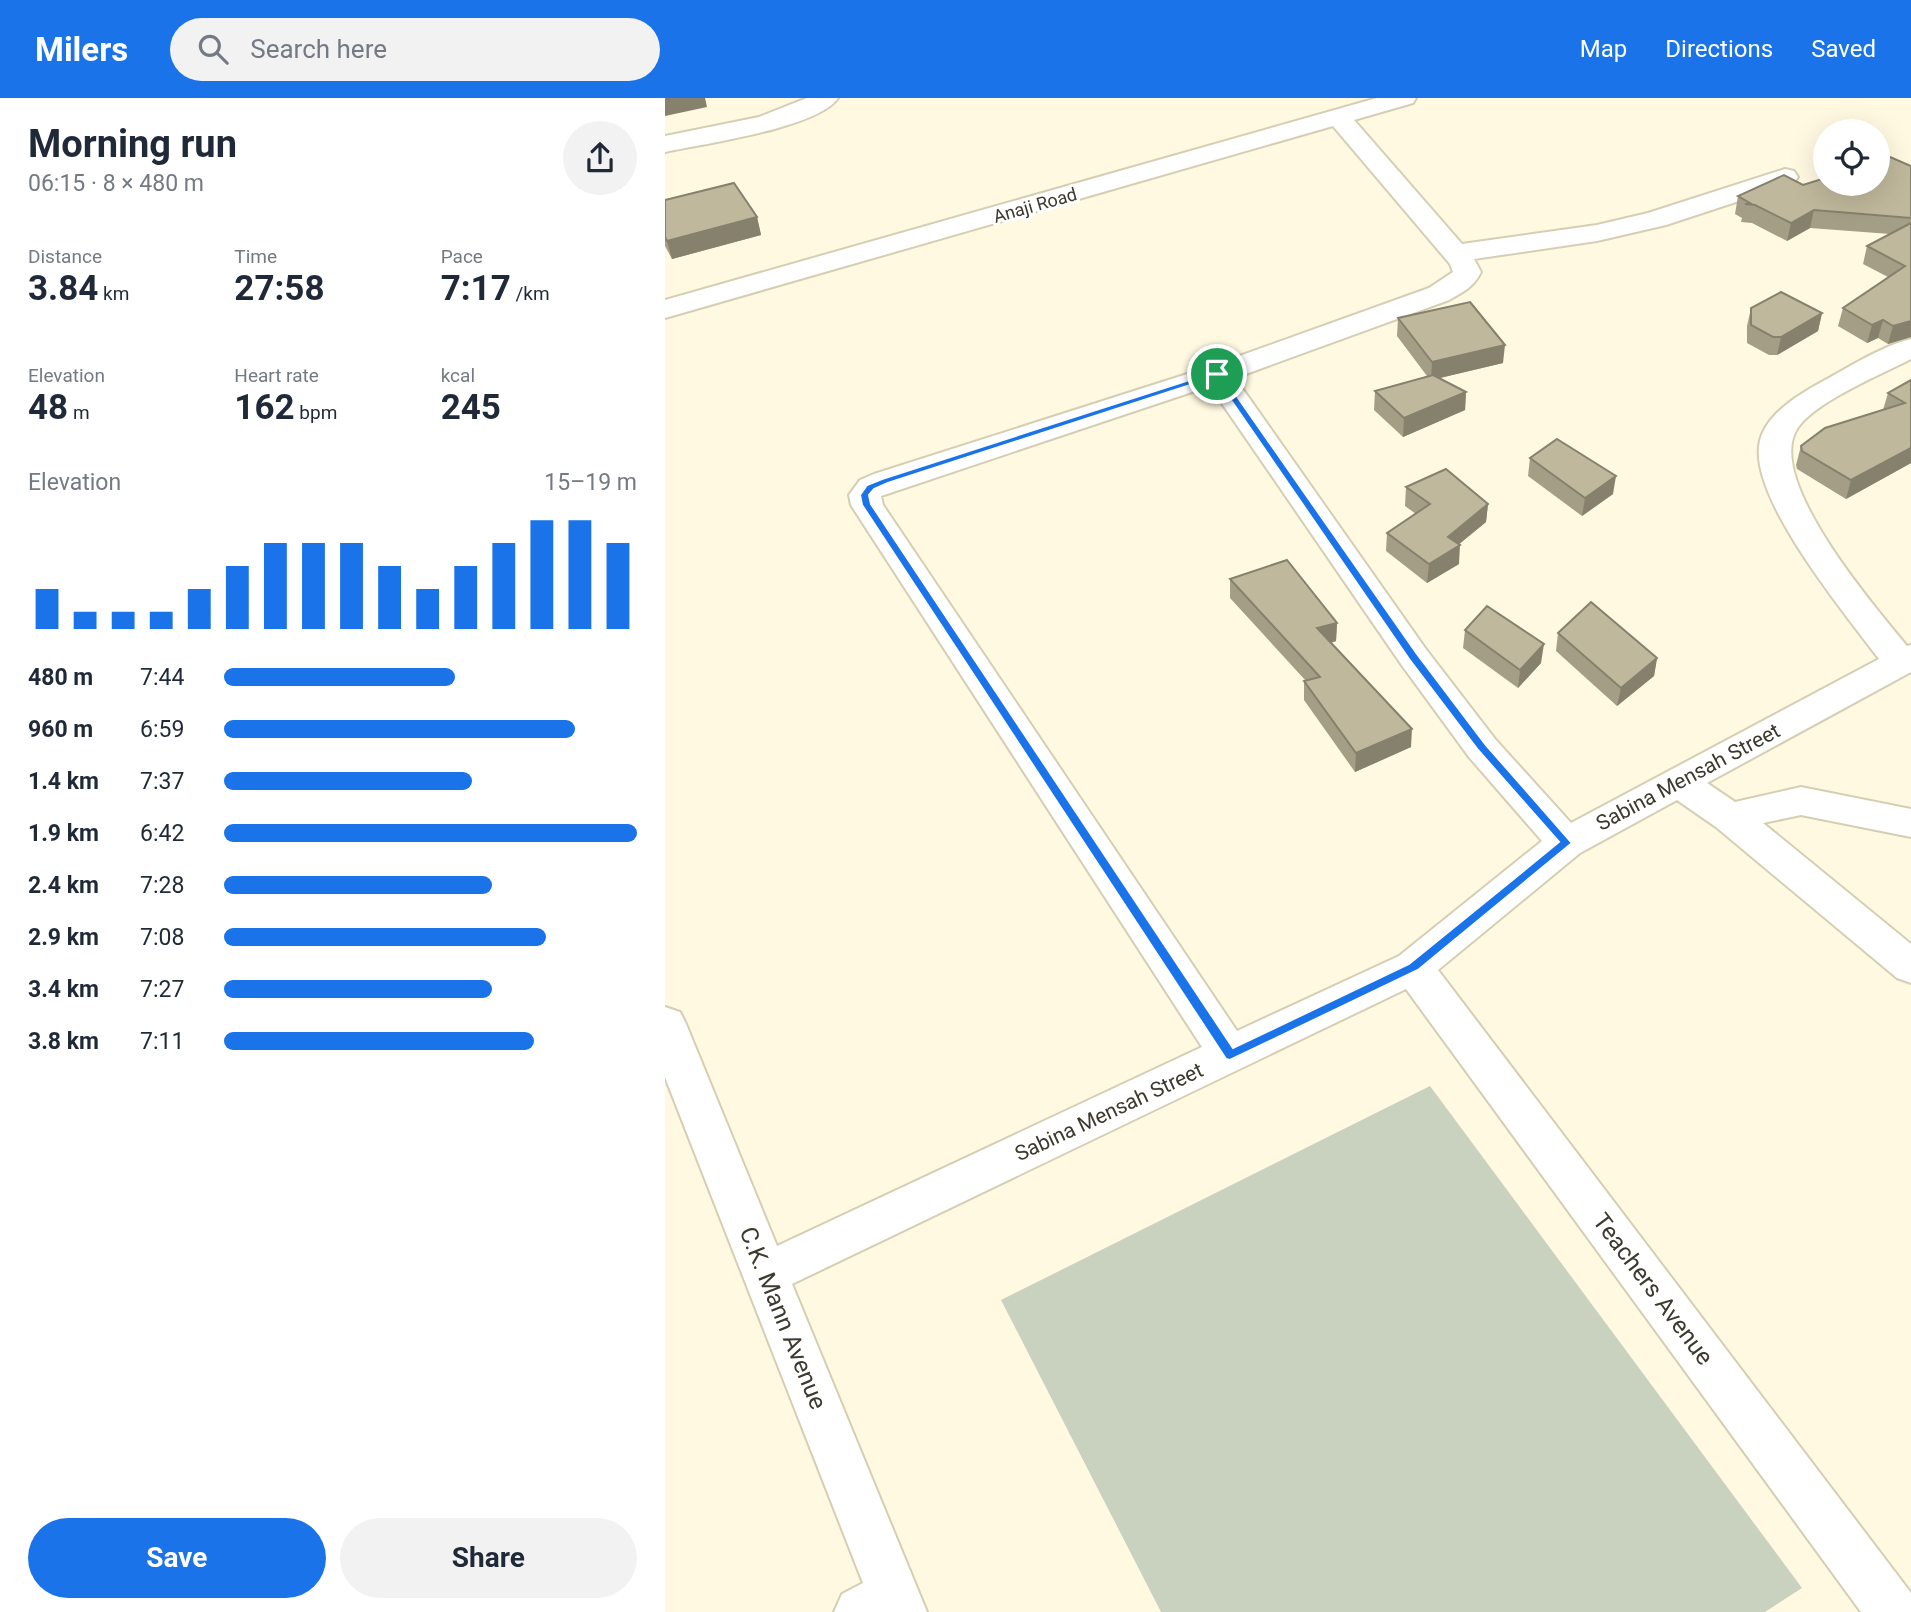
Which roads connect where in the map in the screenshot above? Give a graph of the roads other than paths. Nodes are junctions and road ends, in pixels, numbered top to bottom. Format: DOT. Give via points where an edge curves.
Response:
graph roads {
  1 [pos="826,98"];
  2 [pos="1404,98"];
  3 [pos="1339,118"];
  4 [pos="665,144"];
  5 [pos="1785,177"];
  6 [pos="1455,253"];
  7 [pos="665,309"];
  8 [pos="1911,348"];
  9 [pos="1217,374"];
  10 [pos="1906,660"];
  11 [pos="1678,782"];
  12 [pos="1729,817"];
  13 [pos="1911,823"];
  14 [pos="1566,843"];
  15 [pos="1413,967"];
  16 [pos="1911,967"];
  17 [pos="665,1024"];
  18 [pos="1230,1055"];
  19 [pos="766,1274"];
  20 [pos="885,1606"];
  21 [pos="1893,1612"];
  1 -- 4 [label="street" via="779,119"];
  2 -- 3 [label="street, Anaji Road"];
  3 -- 6 [label="street"];
  3 -- 7 [label="street, Anaji Road"];
  5 -- 6 [label="street" via="1597,233"];
  6 -- 9 [label="street" via="1467,276 1439,294"];
  8 -- 10 [label="street" via="1797,414 1775,438 1773,456 1783,488 1809,538"];
  9 -- 14 [label="street" via="1482,748"];
  9 -- 18 [label="street" via="885,481 865,495 874,516"];
  10 -- 11 [label="street, Sabina Mensah Street"];
  11 -- 12 [label="street"];
  11 -- 14 [label="street, Sabina Mensah Street"];
  12 -- 13 [label="street" via="1801,801"];
  12 -- 16 [label="street"];
  14 -- 15 [label="street, Sabina Mensah Street"];
  15 -- 18 [label="street, Sabina Mensah Street"];
  15 -- 21 [label="street, Teachers Avenue"];
  17 -- 19 [label="street, C.K. Mann Avenue"];
  18 -- 19 [label="street, Sabina Mensah Street"];
  19 -- 20 [label="street, C.K. Mann Avenue"];
}
